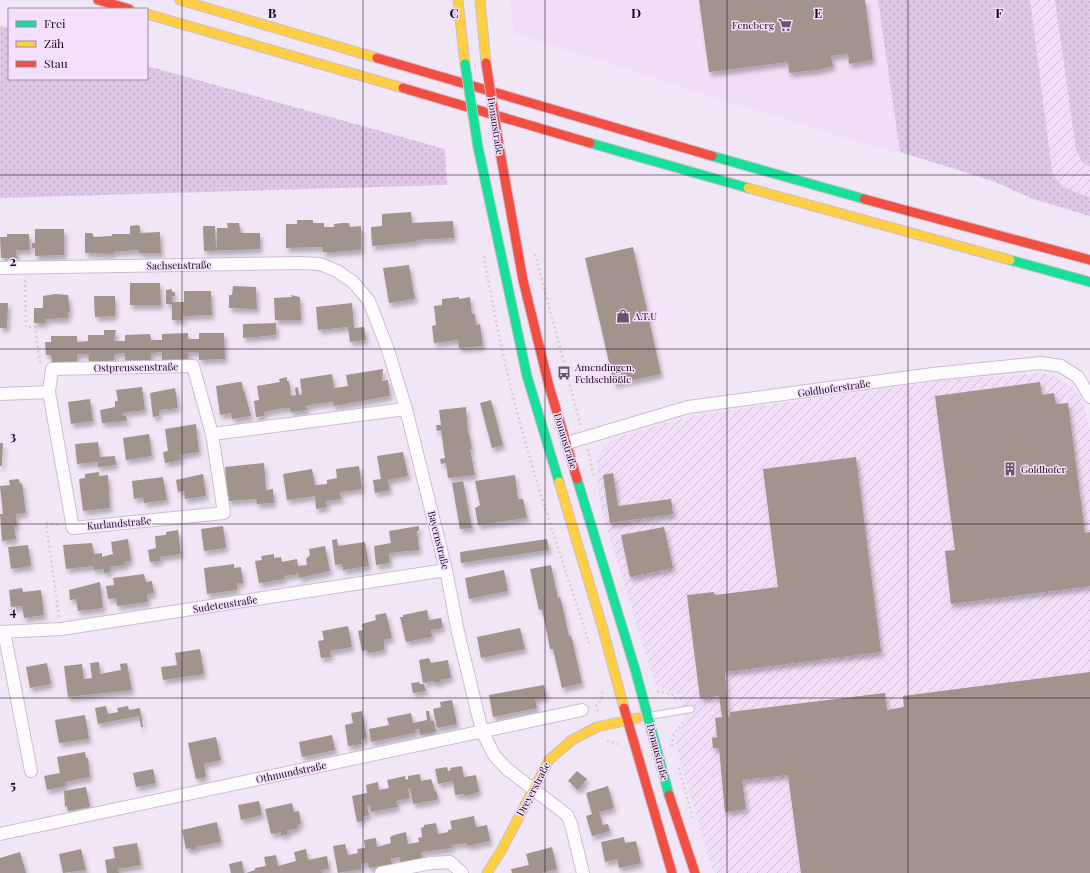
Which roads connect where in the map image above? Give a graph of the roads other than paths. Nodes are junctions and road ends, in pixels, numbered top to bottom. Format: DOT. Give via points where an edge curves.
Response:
graph roads {
  1 [pos="98,0"];
  2 [pos="180,0"];
  3 [pos="458,0"];
  4 [pos="480,0"];
  5 [pos="126,8"];
  6 [pos="148,14"];
  7 [pos="1090,260"];
  8 [pos="0,268"];
  9 [pos="353,282"];
  10 [pos="1090,282"];
  11 [pos="49,392"];
  12 [pos="0,394"];
  13 [pos="1090,398"];
  14 [pos="406,409"];
  15 [pos="212,434"];
  16 [pos="567,443"];
  17 [pos="446,570"];
  18 [pos="2,632"];
  19 [pos="690,709"];
  20 [pos="582,710"];
  21 [pos="648,716"];
  22 [pos="627,720"];
  23 [pos="482,731"];
  24 [pos="31,771"];
  25 [pos="532,788"];
  26 [pos="0,834"];
  27 [pos="381,873"];
  28 [pos="462,873"];
  29 [pos="487,873"];
  30 [pos="583,873"];
  31 [pos="672,873"];
  32 [pos="695,873"];
  1 -- 5 [label="main road"];
  2 -- 7 [label="main road" via="806,183"];
  3 -- 22 [label="main road, Donaustraße, bridge" via="478,147 527,376 602,626"];
  4 -- 16 [label="main road, Donaustraße, bridge" via="486,63 499,146 524,280 549,386"];
  6 -- 10 [label="main road" via="815,208"];
  8 -- 9 [label="street, Sachsenstraße" via="302,263 320,264"];
  9 -- 14 [label="street, Bayernstraße" via="369,301 388,350"];
  11 -- 12 [label="street"];
  11 -- 15 [label="street, Ostpreussenstraße" via="52,369 193,366"];
  11 -- 15 [label="street, Kurlandstraße" via="73,528 224,513"];
  13 -- 16 [label="street, Goldhoferstraße" via="1078,377 1061,366 1041,363 933,374 688,407"];
  14 -- 15 [label="street"];
  14 -- 17 [label="street, Bayernstraße"];
  16 -- 21 [label="main road, Donaustraße"];
  17 -- 18 [label="street, Sudetenstraße" via="61,629"];
  17 -- 23 [label="street, Bayernstraße"];
  18 -- 24 [label="street, Sudetenstraße"];
  19 -- 21 [label="lane"];
  20 -- 23 [label="street, Othmundstraße"];
  21 -- 22 [label="main road, Dreyerstraße"];
  21 -- 32 [label="main road, Donaustraße" via="674,814"];
  22 -- 25 [label="main road, Dreyerstraße" via="597,727 572,740 549,760"];
  22 -- 31 [label="main road, Donaustraße"];
  23 -- 25 [label="street, Bayernstraße" via="494,755 507,769"];
  23 -- 26 [label="street, Othmundstraße"];
  25 -- 29 [label="main road, Dreyerstraße" via="501,851"];
  25 -- 30 [label="street, Bayernstraße" via="567,815"];
  27 -- 28 [label="street" via="431,863 450,862"];
}
